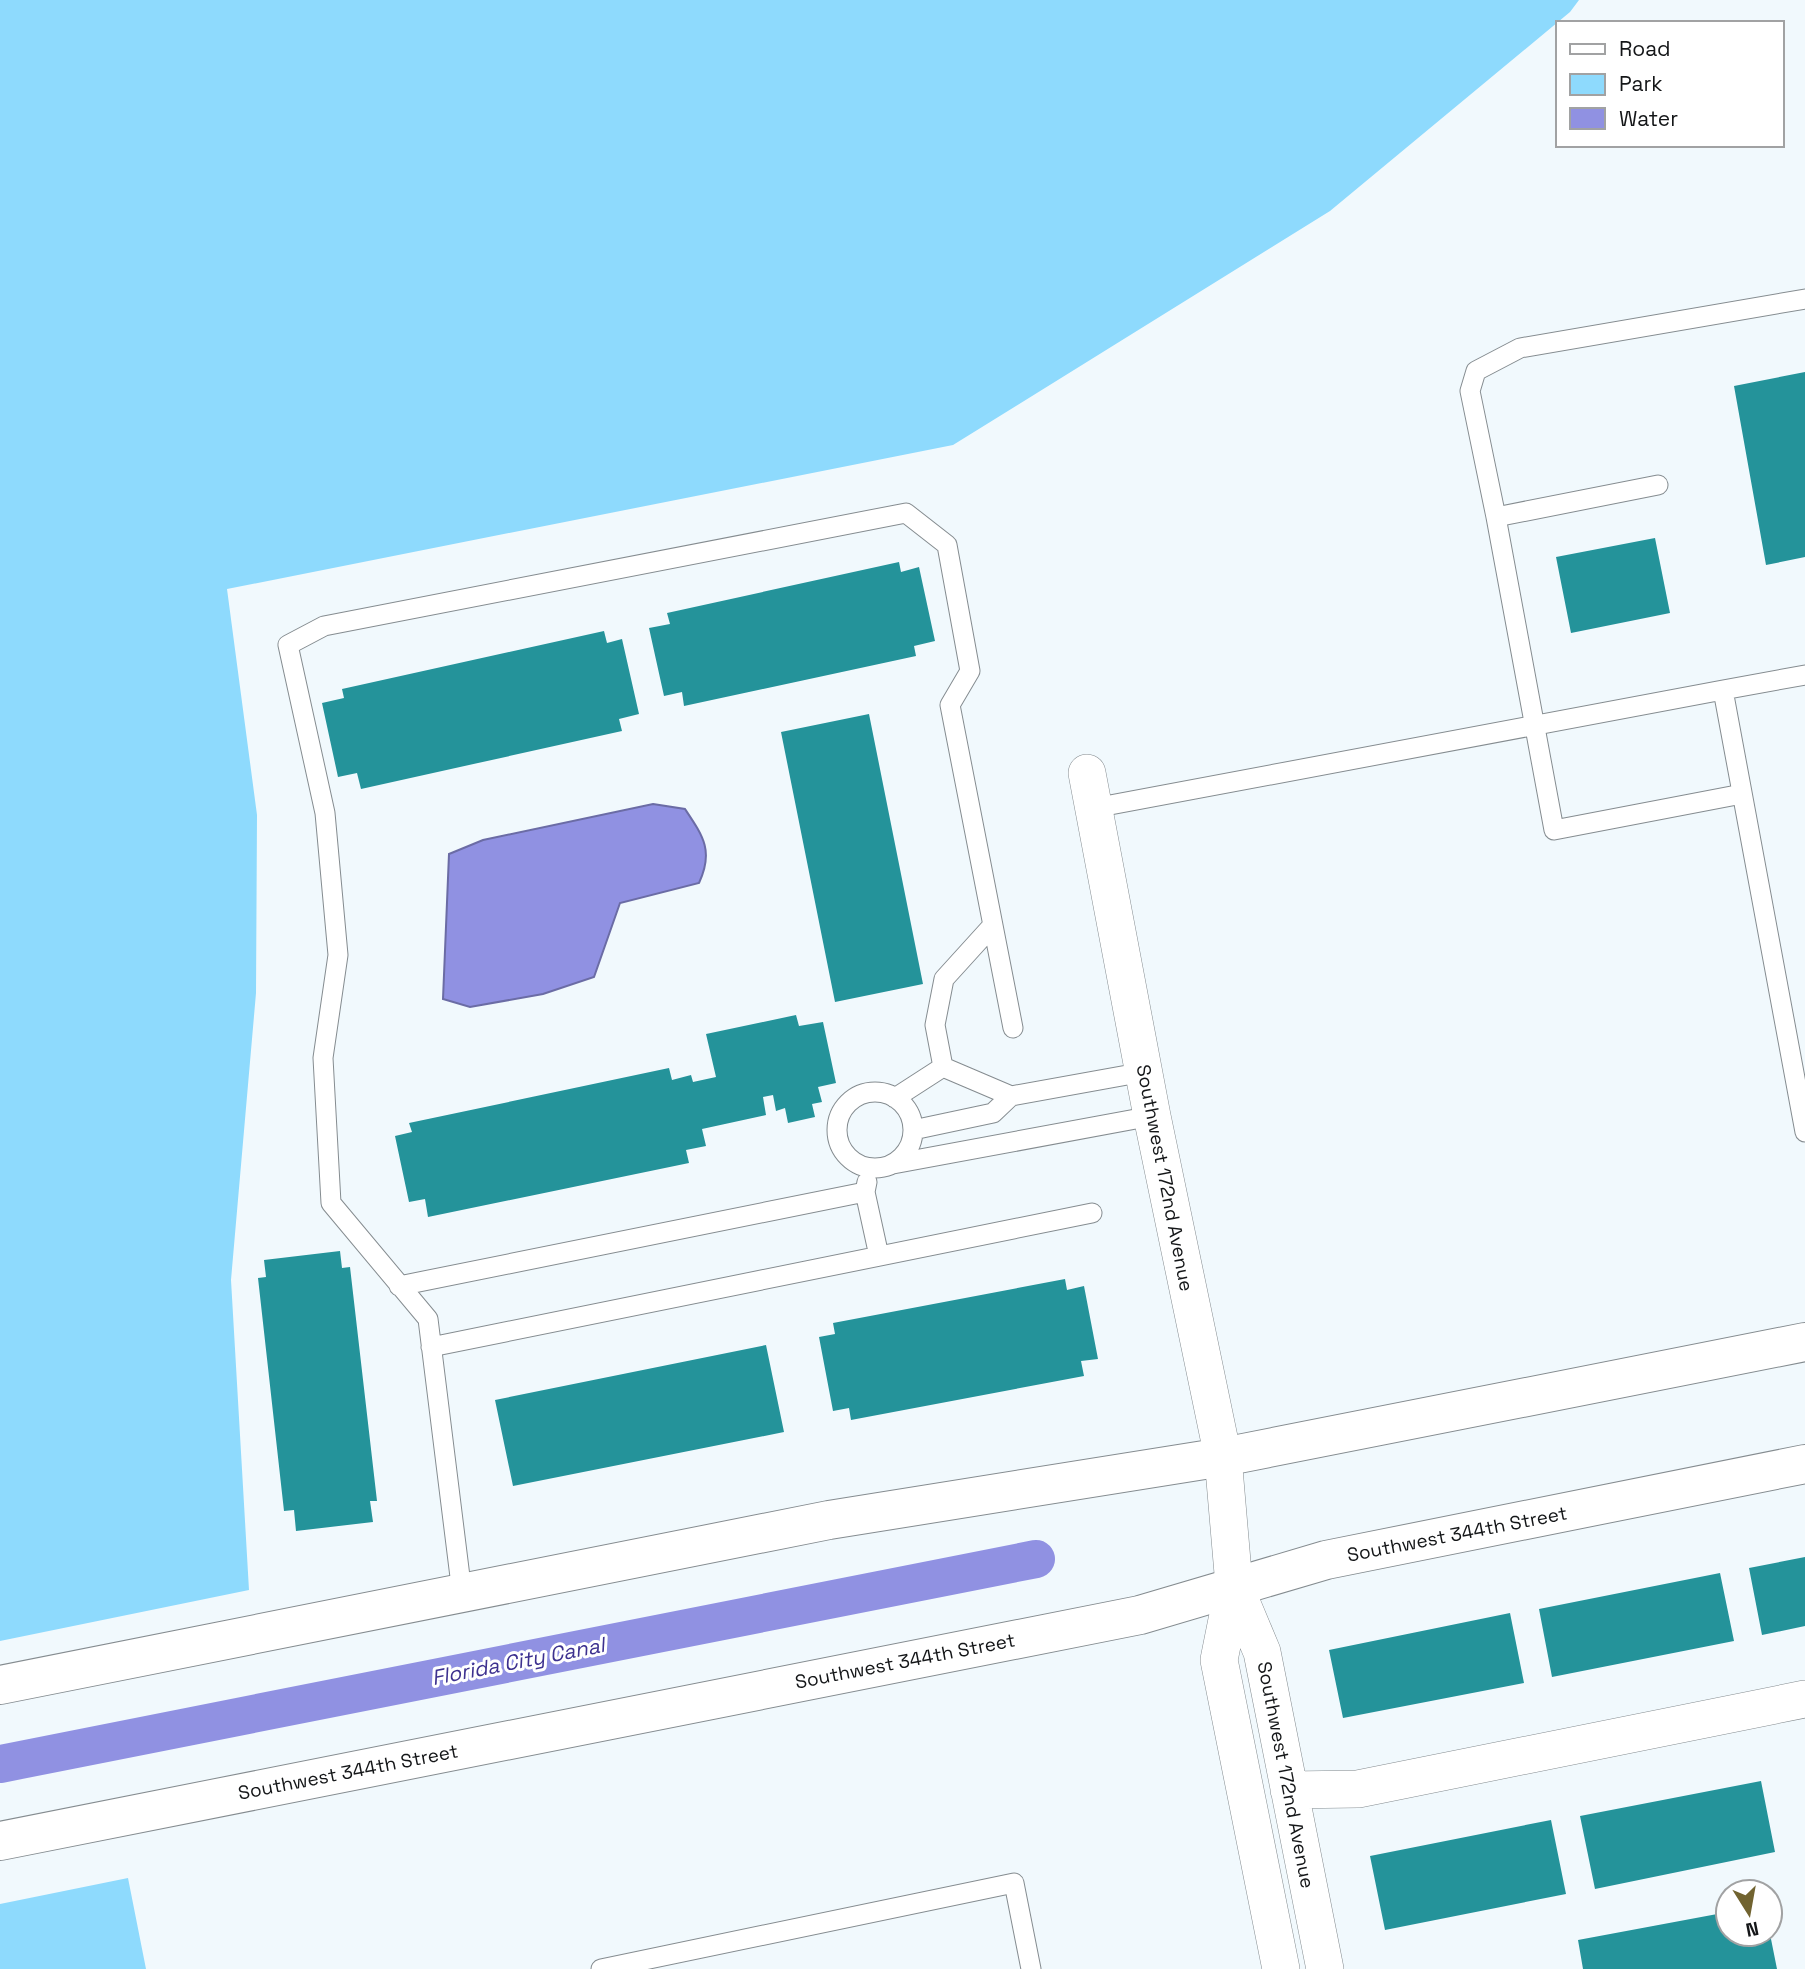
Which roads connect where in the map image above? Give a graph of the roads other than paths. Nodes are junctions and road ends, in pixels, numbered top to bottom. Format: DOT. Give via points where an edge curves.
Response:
graph roads {
  1 [pos="1805,299"];
  2 [pos="1658,485"];
  3 [pos="1496,517"];
  4 [pos="1805,675"];
  5 [pos="1723,691"];
  6 [pos="1534,725"];
  7 [pos="1087,773"];
  8 [pos="1742,794"];
  9 [pos="1094,808"];
  10 [pos="993,925"];
  11 [pos="1013,1028"];
  12 [pos="943,1067"];
  13 [pos="1144,1072"];
  14 [pos="1011,1096"];
  15 [pos="895,1097"];
  16 [pos="987,1113"];
  17 [pos="1152,1116"];
  18 [pos="913,1130"];
  19 [pos="1805,1132"];
  20 [pos="993,1145"];
  21 [pos="893,1164"];
  22 [pos="870,1168"];
  23 [pos="865,1192"];
  24 [pos="1092,1213"];
  25 [pos="878,1256"];
  26 [pos="400,1286"];
  27 [pos="1805,1342"];
  28 [pos="431,1347"];
  29 [pos="1223,1457"];
  30 [pos="1805,1464"];
  31 [pos="1234,1585"];
  32 [pos="462,1593"];
  33 [pos="0,1685"];
  34 [pos="1805,1699"];
  35 [pos="1289,1790"];
  36 [pos="0,1841"];
  37 [pos="601,1969"];
  38 [pos="1031,1969"];
  39 [pos="1281,1969"];
  40 [pos="1325,1969"];
  1 -- 3 [label="lane" via="1520,348 1476,371 1470,391"];
  2 -- 3 [label="lane"];
  3 -- 6 [label="lane"];
  4 -- 5 [label="lane"];
  5 -- 6 [label="lane"];
  5 -- 8 [label="lane"];
  6 -- 8 [label="lane" via="1554,830"];
  6 -- 9 [label="lane"];
  7 -- 9 [label="street, Southwest 172nd Avenue"];
  8 -- 19 [label="lane"];
  9 -- 13 [label="street, Southwest 172nd Avenue"];
  10 -- 11 [label="lane"];
  10 -- 12 [label="lane" via="944,979 935,1024"];
  10 -- 26 [label="lane" via="950,705 970,671 947,545 906,513 324,626 288,645 325,813 338,955 323,1058 331,1203"];
  12 -- 14 [label="lane"];
  12 -- 15 [label="lane"];
  13 -- 14 [label="lane"];
  13 -- 17 [label="street, Southwest 172nd Avenue"];
  14 -- 16 [label="lane"];
  15 -- 18 [label="lane" via="908,1112"];
  15 -- 22 [label="lane" via="883,1093 859,1096 842,1112 837,1136 841,1148 848,1158"];
  16 -- 18 [label="lane"];
  16 -- 20 [label="lane"];
  17 -- 20 [label="lane"];
  17 -- 29 [label="street, Southwest 172nd Avenue"];
  18 -- 21 [label="lane" via="908,1150"];
  20 -- 21 [label="lane"];
  21 -- 22 [label="lane"];
  22 -- 23 [label="lane"];
  23 -- 25 [label="lane"];
  23 -- 26 [label="lane"];
  24 -- 25 [label="lane"];
  25 -- 28 [label="lane"];
  26 -- 28 [label="lane" via="428,1319"];
  27 -- 29 [label="main road"];
  28 -- 32 [label="lane"];
  29 -- 31 [label="street, Southwest 172nd Avenue"];
  29 -- 32 [label="main road" via="829,1520"];
  30 -- 31 [label="main road, Southwest 344th Street" via="1326,1560"];
  31 -- 35 [label="street, Southwest 172nd Avenue" via="1262,1652"];
  31 -- 36 [label="main road, Southwest 344th Street" via="1140,1615"];
  31 -- 39 [label="street, Southwest 172nd Avenue" via="1219,1660"];
  32 -- 33 [label="main road"];
  34 -- 35 [label="street" via="1359,1789"];
  35 -- 40 [label="street, Southwest 172nd Avenue"];
  37 -- 38 [label="lane" via="1014,1883"];
}
